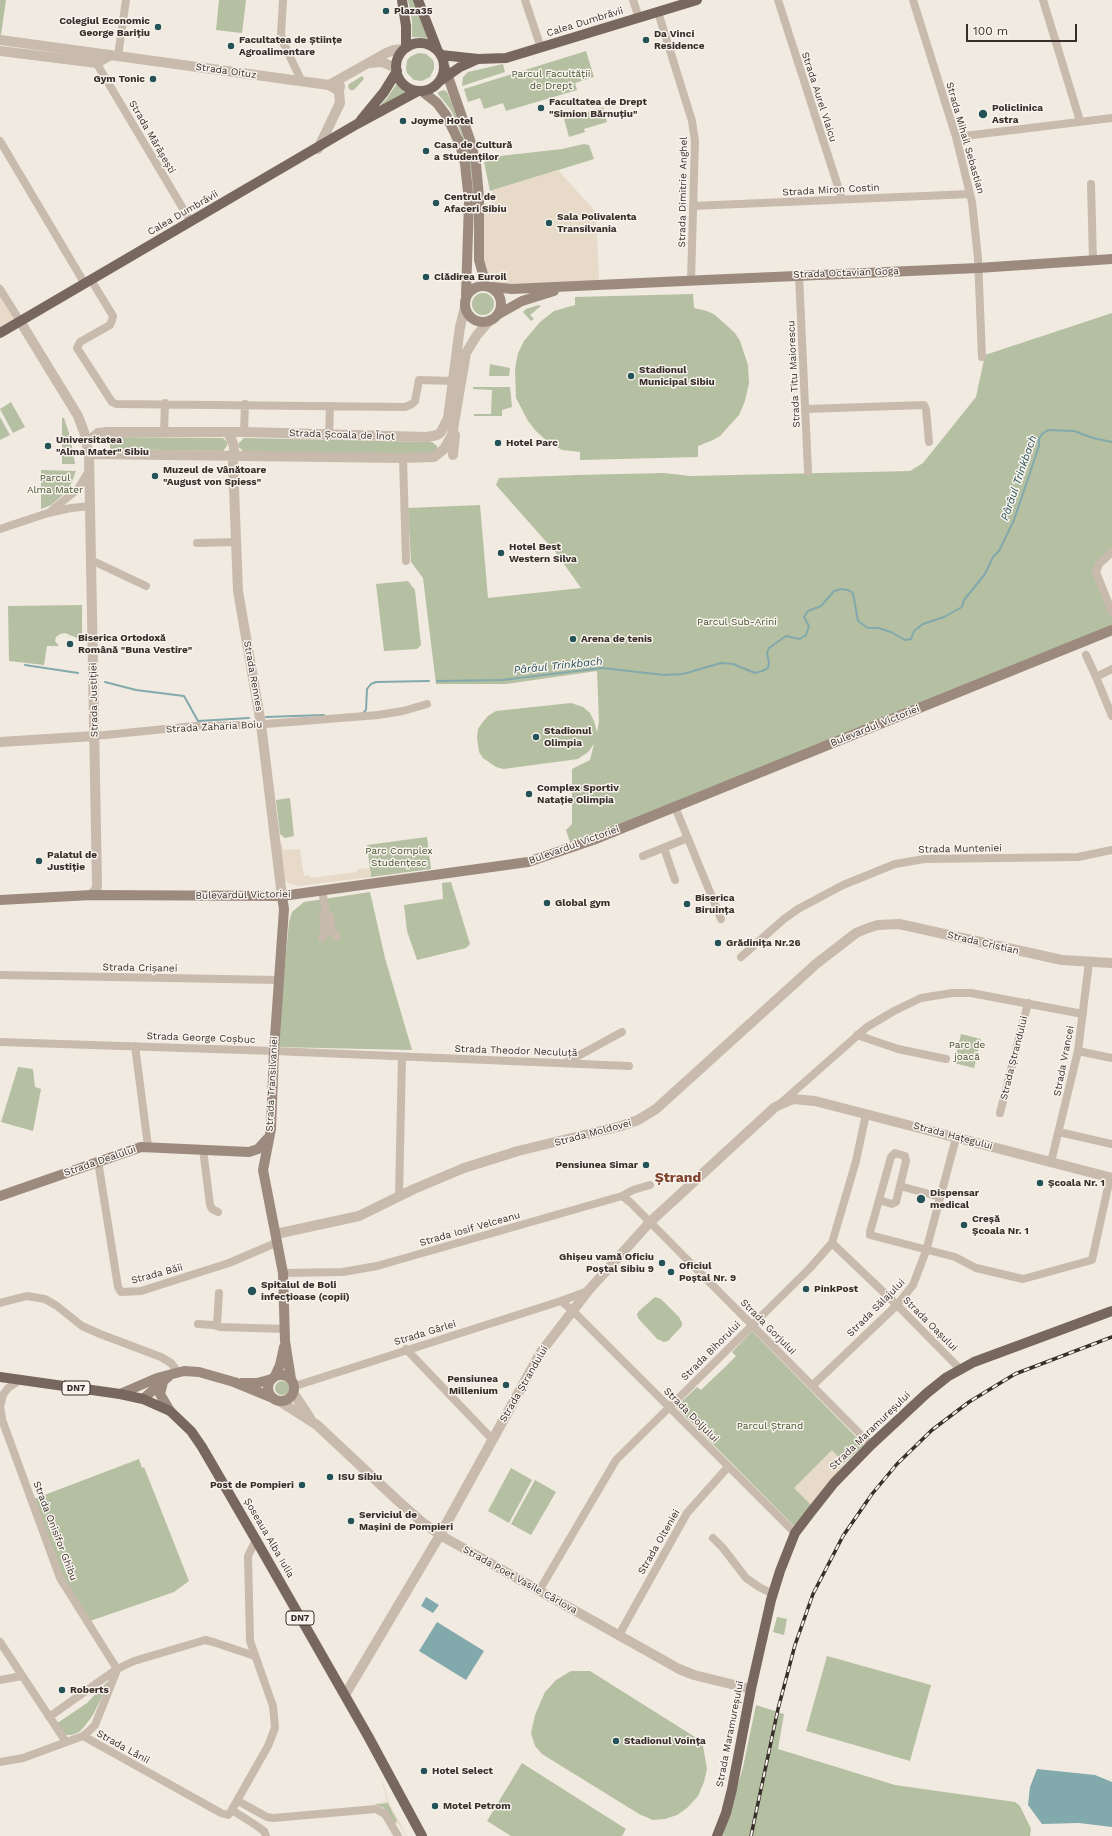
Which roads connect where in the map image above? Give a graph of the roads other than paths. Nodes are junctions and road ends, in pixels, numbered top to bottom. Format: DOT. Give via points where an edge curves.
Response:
graph roads {
  1 [pos="126,0"];
  2 [pos="283,0"];
  3 [pos="402,0"];
  4 [pos="418,0"];
  5 [pos="525,0"];
  6 [pos="633,0"];
  7 [pos="697,0"];
  8 [pos="778,0"];
  9 [pos="913,0"];
  10 [pos="1043,0"];
  11 [pos="658,12"];
  12 [pos="639,18"];
  13 [pos="0,40"];
  14 [pos="541,48"];
  15 [pos="405,49"];
  16 [pos="0,51"];
  17 [pos="439,52"];
  18 [pos="90,53"];
  19 [pos="114,55"];
  20 [pos="478,59"];
  21 [pos="97,63"];
  22 [pos="367,64"];
  23 [pos="396,70"];
  24 [pos="444,75"];
  25 [pos="345,77"];
  26 [pos="302,82"];
  27 [pos="330,85"];
  28 [pos="338,91"];
  29 [pos="420,91"];
  30 [pos="1112,118"];
  31 [pos="1080,121"];
  32 [pos="357,124"];
  33 [pos="956,137"];
  34 [pos="0,141"];
  35 [pos="318,149"];
  36 [pos="1091,184"];
  37 [pos="970,194"];
  38 [pos="842,199"];
  39 [pos="693,206"];
  40 [pos="191,222"];
  41 [pos="1112,259"];
  42 [pos="1093,260"];
  43 [pos="978,268"];
  44 [pos="799,275"];
  45 [pos="691,281"];
  46 [pos="88,282"];
  47 [pos="579,285"];
  48 [pos="489,286"];
  49 [pos="0,289"];
  50 [pos="466,295"];
  51 [pos="465,307"];
  52 [pos="494,318"];
  53 [pos="20,321"];
  54 [pos="0,333"];
  55 [pos="982,357"];
  56 [pos="452,381"];
  57 [pos="165,403"];
  58 [pos="245,404"];
  59 [pos="330,406"];
  60 [pos="806,409"];
  61 [pos="451,420"];
  62 [pos="164,432"];
  63 [pos="228,432"];
  64 [pos="244,432"];
  65 [pos="329,434"];
  66 [pos="87,442"];
  67 [pos="928,442"];
  68 [pos="89,454"];
  69 [pos="107,454"];
  70 [pos="233,455"];
  71 [pos="453,455"];
  72 [pos="402,458"];
  73 [pos="90,469"];
  74 [pos="808,472"];
  75 [pos="90,506"];
  76 [pos="48,513"];
  77 [pos="0,529"];
  78 [pos="236,542"];
  79 [pos="197,543"];
  80 [pos="1112,552"];
  81 [pos="91,560"];
  82 [pos="406,561"];
  83 [pos="146,586"];
  84 [pos="1112,612"];
  85 [pos="1112,630"];
  86 [pos="1086,655"];
  87 [pos="1112,669"];
  88 [pos="1096,677"];
  89 [pos="427,704"];
  90 [pos="1112,716"];
  91 [pos="261,724"];
  92 [pos="95,736"];
  93 [pos="0,742"];
  94 [pos="675,807"];
  95 [pos="688,838"];
  96 [pos="664,848"];
  97 [pos="1112,850"];
  98 [pos="643,856"];
  99 [pos="675,880"];
  100 [pos="322,890"];
  101 [pos="91,895"];
  102 [pos="282,896"];
  103 [pos="0,900"];
  104 [pos="721,919"];
  105 [pos="856,933"];
  106 [pos="329,934"];
  107 [pos="741,957"];
  108 [pos="1090,962"];
  109 [pos="1112,963"];
  110 [pos="0,975"];
  111 [pos="279,980"];
  112 [pos="1028,1003"];
  113 [pos="1083,1014"];
  114 [pos="622,1032"];
  115 [pos="857,1035"];
  116 [pos="0,1042"];
  117 [pos="135,1046"];
  118 [pos="274,1051"];
  119 [pos="1078,1051"];
  120 [pos="402,1056"];
  121 [pos="1112,1058"];
  122 [pos="946,1060"];
  123 [pos="567,1062"];
  124 [pos="629,1066"];
  125 [pos="793,1100"];
  126 [pos="781,1103"];
  127 [pos="1000,1113"];
  128 [pos="866,1114"];
  129 [pos="1059,1132"];
  130 [pos="269,1136"];
  131 [pos="956,1138"];
  132 [pos="1112,1144"];
  133 [pos="148,1146"];
  134 [pos="203,1149"];
  135 [pos="249,1152"];
  136 [pos="98,1161"];
  137 [pos="1051,1162"];
  138 [pos="264,1176"];
  139 [pos="1111,1178"];
  140 [pos="650,1185"];
  141 [pos="900,1186"];
  142 [pos="0,1196"];
  143 [pos="622,1196"];
  144 [pos="940,1197"];
  145 [pos="399,1198"];
  146 [pos="879,1200"];
  147 [pos="218,1212"];
  148 [pos="650,1222"];
  149 [pos="277,1238"];
  150 [pos="832,1243"];
  151 [pos="927,1249"];
  152 [pos="284,1273"];
  153 [pos="588,1291"];
  154 [pos="219,1293"];
  155 [pos="561,1302"];
  156 [pos="0,1303"];
  157 [pos="896,1304"];
  158 [pos="573,1311"];
  159 [pos="1112,1311"];
  160 [pos="198,1324"];
  161 [pos="752,1324"];
  162 [pos="217,1326"];
  163 [pos="285,1329"];
  164 [pos="285,1341"];
  165 [pos="406,1349"];
  166 [pos="960,1369"];
  167 [pos="170,1376"];
  168 [pos="0,1377"];
  169 [pos="274,1377"];
  170 [pos="20,1380"];
  171 [pos="234,1382"];
  172 [pos="293,1386"];
  173 [pos="812,1386"];
  174 [pos="120,1394"];
  175 [pos="143,1399"];
  176 [pos="277,1400"];
  177 [pos="668,1407"];
  178 [pos="170,1411"];
  179 [pos="1,1417"];
  180 [pos="317,1425"];
  181 [pos="492,1439"];
  182 [pos="871,1445"];
  183 [pos="728,1467"];
  184 [pos="440,1534"];
  185 [pos="795,1534"];
  186 [pos="713,1538"];
  187 [pos="256,1540"];
  188 [pos="539,1591"];
  189 [pos="773,1594"];
  190 [pos="619,1635"];
  191 [pos="0,1642"];
  192 [pos="255,1656"];
  193 [pos="117,1669"];
  194 [pos="22,1676"];
  195 [pos="0,1680"];
  196 [pos="751,1689"];
  197 [pos="344,1696"];
  198 [pos="49,1717"];
  199 [pos="83,1736"];
  200 [pos="66,1742"];
  201 [pos="0,1762"];
  202 [pos="238,1801"];
  203 [pos="231,1812"];
  204 [pos="266,1836"];
  205 [pos="398,1836"];
  206 [pos="422,1836"];
  207 [pos="717,1836"];
  1 -- 19 [label="street"];
  2 -- 26 [label="street" via="281,34"];
  3 -- 15 [label="main road" via="406,26"];
  4 -- 17 [label="main road"];
  5 -- 14 [label="street"];
  6 -- 12 [label="street"];
  7 -- 11 [label="main road, Calea Dumbrăvii"];
  8 -- 38 [label="street, Strada Aurel Vlaicu"];
  9 -- 33 [label="street, Strada Mihail Sebastian"];
  10 -- 31 [label="street"];
  11 -- 12 [label="main road, Calea Dumbrăvii"];
  11 -- 39 [label="street, Strada Dimitrie Anghel" via="692,121 695,141"];
  12 -- 14 [label="main road, Calea Dumbrăvii"];
  13 -- 18 [label="street, Strada Oituz"];
  14 -- 20 [label="main road, Calea Dumbrăvii" via="506,58"];
  15 -- 17 [label="main road" via="414,44 424,43"];
  15 -- 22 [label="street" via="391,50"];
  15 -- 23 [label="main road" via="397,60"];
  16 -- 21 [label="street"];
  17 -- 20 [label="main road, Calea Dumbrăvii"];
  17 -- 24 [label="main road"];
  18 -- 19 [label="street, Strada Oituz"];
  18 -- 21 [label="street, Strada Mărășești"];
  19 -- 21 [label="street"];
  19 -- 26 [label="street, Strada Oituz"];
  20 -- 24 [label="main road, Calea Dumbrăvii"];
  21 -- 40 [label="street, Strada Mărășești"];
  22 -- 23 [label="street" via="382,62"];
  22 -- 25 [label="street"];
  23 -- 29 [label="main road" via="406,86"];
  23 -- 32 [label="main road, Calea Dumbrăvii" via="384,92"];
  24 -- 29 [label="main road" via="434,87"];
  24 -- 48 [label="main road" via="470,140 476,164 480,197 480,260"];
  25 -- 27 [label="street"];
  25 -- 28 [label="street"];
  26 -- 27 [label="street, Strada Oituz"];
  27 -- 28 [label="street"];
  28 -- 35 [label="street" via="340,102"];
  29 -- 32 [label="main road, Calea Dumbrăvii"];
  29 -- 50 [label="main road" via="437,102 446,115 464,159 469,201"];
  30 -- 31 [label="street"];
  31 -- 33 [label="street"];
  32 -- 35 [label="main road, Calea Dumbrăvii"];
  33 -- 37 [label="street, Strada Mihail Sebastian"];
  34 -- 46 [label="street"];
  35 -- 40 [label="main road, Calea Dumbrăvii"];
  36 -- 42 [label="street"];
  37 -- 38 [label="street, Strada Miron Costin"];
  37 -- 43 [label="street, Strada Mihail Sebastian"];
  38 -- 39 [label="street, Strada Miron Costin"];
  39 -- 45 [label="street, Strada Dimitrie Anghel"];
  40 -- 46 [label="main road, Calea Dumbrăvii"];
  41 -- 42 [label="main road, Strada Octavian Goga"];
  42 -- 43 [label="main road, Strada Octavian Goga"];
  43 -- 44 [label="main road, Strada Octavian Goga"];
  43 -- 55 [label="street, Strada Mihail Sebastian"];
  44 -- 45 [label="main road, Strada Octavian Goga"];
  44 -- 60 [label="street, Strada Titu Maiorescu"];
  45 -- 47 [label="main road, Strada Octavian Goga"];
  46 -- 53 [label="main road, Calea Dumbrăvii"];
  46 -- 57 [label="street" via="113,316 111,323 80,342 77,348 112,402"];
  47 -- 48 [label="main road, Strada Octavian Goga" via="512,289"];
  47 -- 52 [label="main road, Strada Octavian Goga" via="522,301"];
  48 -- 50 [label="main road" via="475,287"];
  48 -- 52 [label="main road" via="498,294 501,302"];
  49 -- 53 [label="street"];
  50 -- 51 [label="main road"];
  51 -- 52 [label="main road" via="468,315 474,320 482,322"];
  51 -- 56 [label="street"];
  52 -- 61 [label="street" via="477,335 466,353"];
  53 -- 54 [label="main road, Calea Dumbrăvii"];
  53 -- 66 [label="street, Strada Justiției" via="78,416"];
  56 -- 59 [label="street" via="419,380 415,402 409,406"];
  56 -- 61 [label="street"];
  57 -- 58 [label="street"];
  57 -- 62 [label="street"];
  58 -- 59 [label="street"];
  58 -- 64 [label="street"];
  59 -- 65 [label="street"];
  60 -- 67 [label="street" via="924,405"];
  60 -- 74 [label="street, Strada Titu Maiorescu"];
  61 -- 65 [label="street, Strada Școala de Înot" via="441,432 432,437"];
  61 -- 71 [label="street"];
  61 -- 72 [label="street" via="444,449 437,455 429,458"];
  62 -- 63 [label="street, Strada Școala de Înot"];
  62 -- 66 [label="street, Strada Școala de Înot" via="101,432"];
  63 -- 64 [label="street, Strada Școala de Înot"];
  63 -- 70 [label="street" via="233,442"];
  64 -- 65 [label="street, Strada Școala de Înot"];
  66 -- 68 [label="street, Strada Justiției"];
  68 -- 69 [label="street"];
  68 -- 73 [label="street, Strada Justiției"];
  69 -- 70 [label="street"];
  69 -- 73 [label="street"];
  70 -- 72 [label="street"];
  70 -- 78 [label="street, Strada Rennes"];
  72 -- 82 [label="street"];
  73 -- 75 [label="street, Strada Justiției"];
  73 -- 76 [label="street" via="78,489"];
  75 -- 76 [label="street"];
  75 -- 81 [label="street, Strada Justiției"];
  76 -- 77 [label="street"];
  78 -- 79 [label="street"];
  78 -- 91 [label="street, Strada Rennes" via="238,591"];
  80 -- 84 [label="street" via="1099,564 1096,572"];
  81 -- 83 [label="street"];
  81 -- 92 [label="street, Strada Justiției"];
  85 -- 94 [label="main road, Bulevardul Victoriei"];
  86 -- 88 [label="street"];
  87 -- 88 [label="street"];
  88 -- 90 [label="street"];
  89 -- 91 [label="street, Strada Zaharia Boiu" via="378,715"];
  91 -- 92 [label="street, Strada Zaharia Boiu" via="195,726"];
  91 -- 102 [label="street, Strada Rennes"];
  92 -- 93 [label="street, Strada Zaharia Boiu"];
  92 -- 101 [label="street, Strada Justiției" via="97,885"];
  94 -- 95 [label="street"];
  94 -- 100 [label="main road, Bulevardul Victoriei" via="561,852 528,862"];
  95 -- 96 [label="street"];
  95 -- 104 [label="street"];
  96 -- 98 [label="street"];
  96 -- 99 [label="street"];
  97 -- 107 [label="street, Strada Munteniei" via="1078,857 924,859 894,864 843,884 798,909 784,918"];
  100 -- 102 [label="main road, Bulevardul Victoriei"];
  100 -- 106 [label="street" via="326,913 330,916"];
  101 -- 102 [label="main road, Bulevardul Victoriei"];
  101 -- 103 [label="main road, Bulevardul Victoriei"];
  102 -- 111 [label="main road, Strada Transilvaniei" via="284,909"];
  105 -- 108 [label="street, Strada Cristian" via="878,925 899,924 1062,960"];
  105 -- 145 [label="street, Strada Moldovei" via="801,977 647,1115 628,1124 518,1151 464,1168"];
  108 -- 109 [label="street, Strada Cristian"];
  108 -- 113 [label="street, Strada Vrancei"];
  110 -- 111 [label="street, Strada Crișanei"];
  111 -- 118 [label="main road, Strada Transilvaniei"];
  112 -- 113 [label="street, Strada Ștrandului"];
  112 -- 115 [label="street, Strada Ștrandului" via="960,992 921,998 894,1010"];
  112 -- 127 [label="street, Strada Ștrandului"];
  113 -- 119 [label="street, Strada Vrancei"];
  114 -- 123 [label="street"];
  115 -- 122 [label="street" via="898,1049"];
  115 -- 126 [label="street, Strada Ștrandului"];
  116 -- 117 [label="street, Strada George Coșbuc"];
  117 -- 118 [label="street, Strada George Coșbuc"];
  117 -- 133 [label="street"];
  118 -- 120 [label="street, Strada George Coșbuc"];
  118 -- 130 [label="main road, Strada Transilvaniei"];
  119 -- 121 [label="street"];
  119 -- 129 [label="street, Strada Vrancei"];
  120 -- 123 [label="street, Strada Theodor Neculuță"];
  120 -- 145 [label="street"];
  123 -- 124 [label="street, Strada Theodor Neculuță"];
  125 -- 126 [label="street, Strada Ștrandului"];
  125 -- 128 [label="street, Strada Hațegului" via="810,1100"];
  126 -- 148 [label="street, Strada Ștrandului"];
  128 -- 131 [label="street, Strada Hațegului"];
  128 -- 150 [label="street, Strada Bihorului" via="856,1162"];
  129 -- 132 [label="street"];
  129 -- 137 [label="street, Strada Vrancei"];
  130 -- 135 [label="main road" via="258,1149"];
  130 -- 138 [label="main road, Strada Transilvaniei" via="264,1159"];
  131 -- 137 [label="street, Strada Hațegului"];
  131 -- 144 [label="street, Strada Sălajului"];
  133 -- 134 [label="main road, Strada Dealului"];
  133 -- 136 [label="main road, Strada Dealului"];
  134 -- 135 [label="main road, Strada Dealului"];
  134 -- 147 [label="street" via="210,1205"];
  135 -- 138 [label="main road"];
  136 -- 142 [label="main road, Strada Dealului"];
  136 -- 149 [label="street, Strada Băii" via="118,1287 121,1292 141,1291 229,1263"];
  137 -- 139 [label="street, Strada Hațegului"];
  138 -- 149 [label="main road, Strada Transilvaniei"];
  139 -- 151 [label="street" via="1092,1260 1023,1279 976,1268 955,1257"];
  140 -- 143 [label="street, Strada Iosif Velceanu"];
  141 -- 144 [label="street"];
  141 -- 146 [label="street" via="894,1203"];
  141 -- 146 [label="street" via="906,1161 905,1156 895,1154 891,1157"];
  143 -- 148 [label="street"];
  143 -- 152 [label="street, Strada Iosif Velceanu" via="370,1267 343,1272"];
  144 -- 151 [label="street, Strada Sălajului"];
  145 -- 149 [label="street, Strada Moldovei" via="353,1218"];
  146 -- 151 [label="street" via="870,1235"];
  148 -- 153 [label="street, Strada Ștrandului"];
  148 -- 161 [label="street, Strada Gorjului"];
  149 -- 152 [label="main road, Strada Transilvaniei"];
  150 -- 157 [label="street, Strada Oașului"];
  150 -- 161 [label="street, Strada Bihorului"];
  151 -- 157 [label="street, Strada Sălajului" via="913,1285"];
  152 -- 163 [label="main road, Strada Transilvaniei"];
  153 -- 155 [label="street, Strada Gârlei"];
  153 -- 158 [label="street, Strada Ștrandului"];
  154 -- 162 [label="street"];
  155 -- 158 [label="street"];
  155 -- 165 [label="street, Strada Gârlei"];
  156 -- 167 [label="street" via="27,1296 45,1299 82,1326 165,1359"];
  157 -- 166 [label="street, Strada Oașului"];
  157 -- 173 [label="street, Strada Sălajului"];
  158 -- 177 [label="street, Strada Doljului"];
  158 -- 181 [label="street, Strada Ștrandului" via="534,1364"];
  159 -- 166 [label="main road, Strada Maramureșului"];
  160 -- 162 [label="street"];
  161 -- 173 [label="street, Strada Gorjului"];
  161 -- 177 [label="street, Strada Bihorului"];
  162 -- 163 [label="street"];
  163 -- 164 [label="main road, Strada Transilvaniei"];
  164 -- 169 [label="main road, Strada Transilvaniei" via="280,1365"];
  164 -- 172 [label="main road, Strada Transilvaniei"];
  165 -- 172 [label="street, Strada Gârlei"];
  165 -- 181 [label="street"];
  166 -- 182 [label="main road, Strada Maramureșului" via="927,1393"];
  167 -- 171 [label="main road" via="199,1372"];
  167 -- 174 [label="main road" via="158,1378"];
  167 -- 175 [label="main road"];
  167 -- 178 [label="main road" via="160,1394"];
  168 -- 170 [label="main road, Șoseaua Alba Iulia / DN7"];
  169 -- 171 [label="main road" via="257,1384"];
  169 -- 172 [label="main road" via="284,1375"];
  169 -- 176 [label="main road" via="268,1391"];
  170 -- 174 [label="main road, Șoseaua Alba Iulia / DN7"];
  170 -- 179 [label="street, Strada Onisifor Ghibu" via="8,1388 3,1396"];
  171 -- 176 [label="main road"];
  172 -- 176 [label="main road" via="288,1400"];
  172 -- 180 [label="street, Strada Poet Vasile Cârlova"];
  173 -- 182 [label="street, Strada Gorjului"];
  174 -- 175 [label="main road, Șoseaua Alba Iulia / DN7"];
  175 -- 178 [label="main road, Șoseaua Alba Iulia / DN7"];
  176 -- 180 [label="street, Strada Poet Vasile Cârlova"];
  177 -- 183 [label="street, Strada Doljului"];
  177 -- 188 [label="street, Strada Bihorului" via="616,1460"];
  178 -- 187 [label="main road, Șoseaua Alba Iulia / DN7" via="187,1427 202,1447"];
  179 -- 193 [label="street, Strada Onisifor Ghibu" via="60,1578"];
  180 -- 184 [label="street, Strada Poet Vasile Cârlova" via="402,1505"];
  181 -- 184 [label="street, Strada Ștrandului"];
  182 -- 185 [label="main road, Strada Maramureșului" via="834,1483"];
  183 -- 185 [label="street, Strada Doljului"];
  183 -- 190 [label="street, Strada Olteniei" via="687,1512"];
  184 -- 188 [label="street, Strada Poet Vasile Cârlova"];
  184 -- 197 [label="street, Strada Ștrandului"];
  185 -- 189 [label="main road, Strada Maramureșului"];
  186 -- 189 [label="street" via="746,1578"];
  187 -- 192 [label="street" via="248,1556 250,1641"];
  187 -- 197 [label="main road, Șoseaua Alba Iulia / DN7"];
  188 -- 190 [label="street, Strada Poet Vasile Cârlova"];
  189 -- 196 [label="main road, Strada Maramureșului"];
  190 -- 196 [label="street, Strada Poet Vasile Cârlova" via="694,1675"];
  191 -- 194 [label="street"];
  192 -- 193 [label="street" via="205,1640 134,1661"];
  192 -- 202 [label="street" via="273,1706 275,1728"];
  193 -- 198 [label="street"];
  193 -- 199 [label="street" via="95,1725"];
  194 -- 195 [label="street"];
  194 -- 198 [label="street"];
  196 -- 207 [label="main road, Strada Maramureșului" via="732,1789"];
  197 -- 206 [label="main road, Șoseaua Alba Iulia / DN7"];
  198 -- 200 [label="street"];
  199 -- 200 [label="street, Strada Lânii"];
  199 -- 203 [label="street, Strada Lânii" via="221,1813 228,1815"];
  200 -- 201 [label="street, Strada Lânii" via="23,1758"];
  202 -- 203 [label="street"];
  202 -- 205 [label="street" via="273,1818 376,1809 386,1814"];
  203 -- 204 [label="street, Strada Lânii" via="257,1826"];
}
